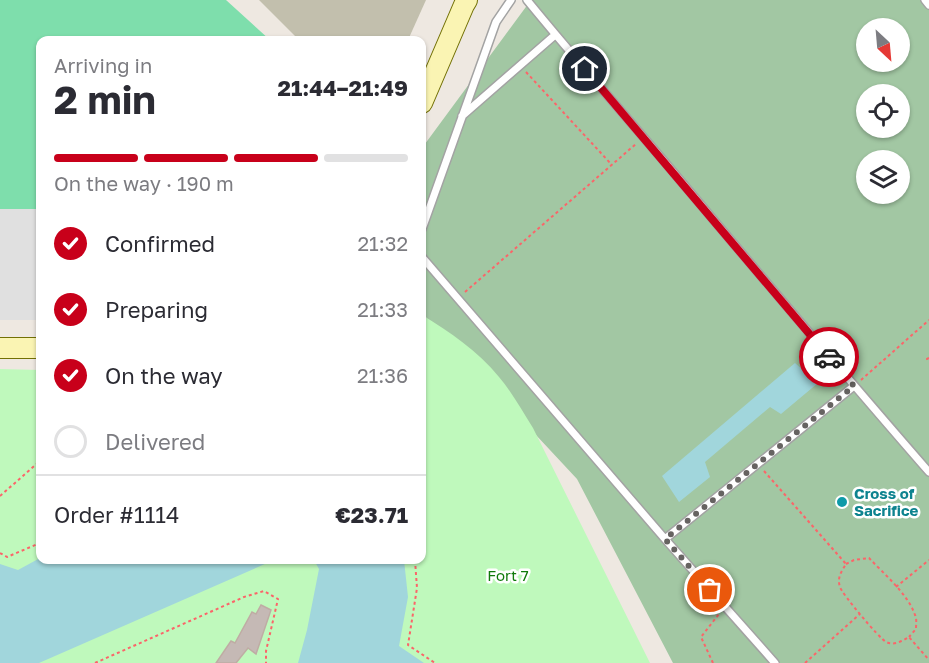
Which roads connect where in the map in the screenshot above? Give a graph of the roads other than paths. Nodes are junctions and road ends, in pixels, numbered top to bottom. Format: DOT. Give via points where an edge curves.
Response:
graph roads {
  1 [pos="511,0"];
  2 [pos="527,0"];
  3 [pos="925,0"];
  4 [pos="463,2"];
  5 [pos="929,5"];
  6 [pos="555,35"];
  7 [pos="426,93"];
  8 [pos="461,117"];
  9 [pos="426,218"];
  10 [pos="426,262"];
  11 [pos="0,348"];
  12 [pos="36,348"];
  13 [pos="854,386"];
  14 [pos="929,472"];
  15 [pos="665,539"];
  16 [pos="775,663"];
  1 -- 8 [label="lane" via="496,22"];
  2 -- 6 [label="lane"];
  3 -- 5 [label="lane"];
  4 -- 7 [label="street"];
  6 -- 8 [label="lane"];
  6 -- 13 [label="lane"];
  8 -- 9 [label="lane"];
  10 -- 15 [label="lane"];
  11 -- 12 [label="street"];
  13 -- 14 [label="lane"];
  13 -- 15 [label="lane"];
  15 -- 16 [label="lane"];
}
